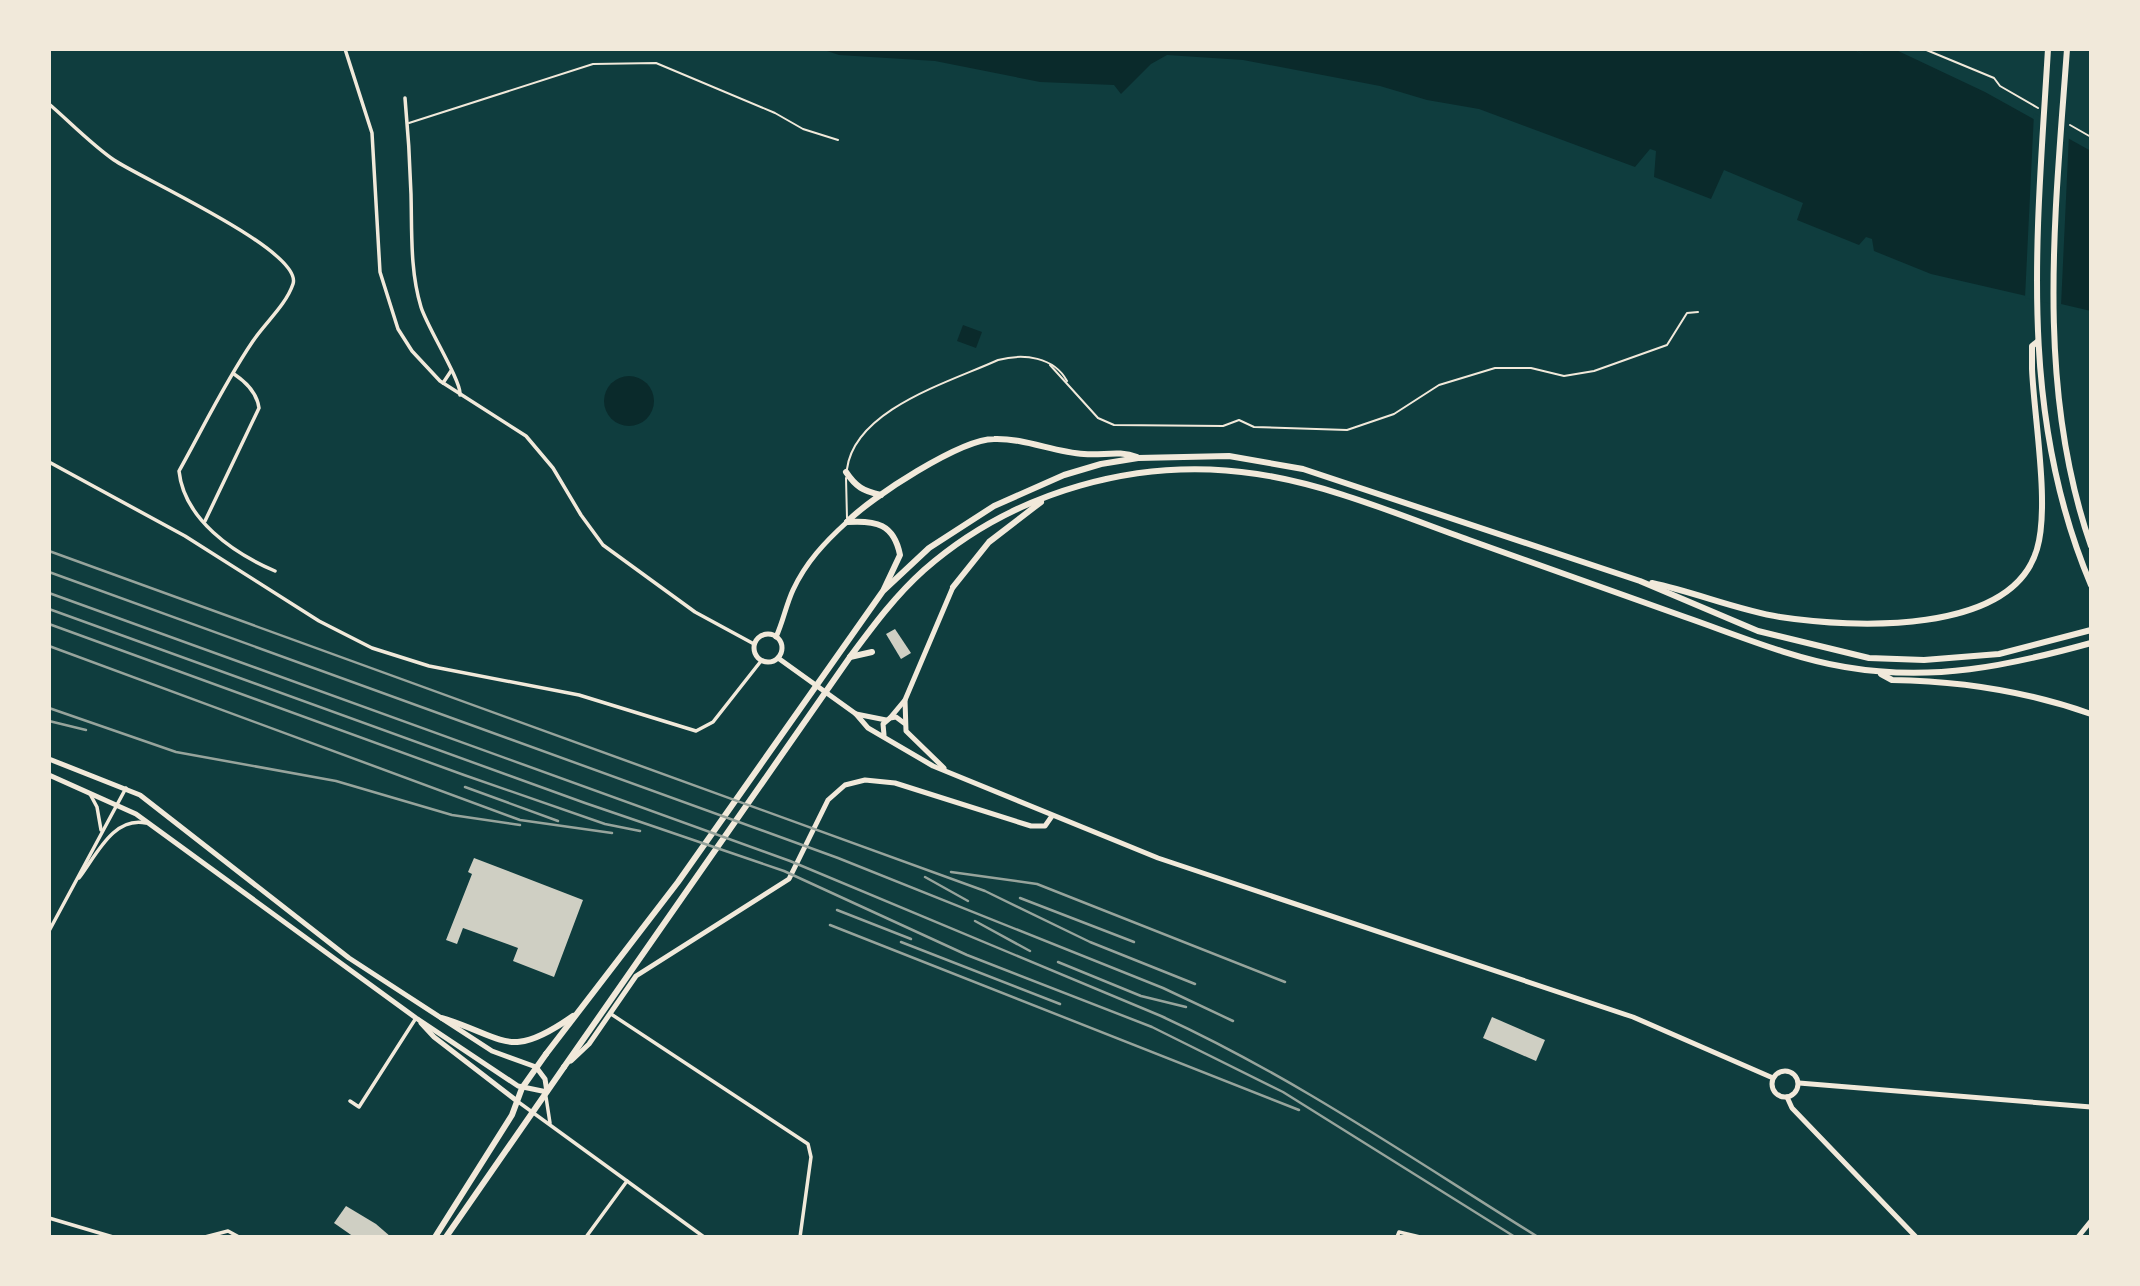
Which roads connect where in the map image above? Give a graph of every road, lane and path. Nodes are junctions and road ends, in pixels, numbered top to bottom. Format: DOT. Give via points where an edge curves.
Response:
graph roads {
  1 [pos="345,49"];
  2 [pos="1924,49"];
  3 [pos="2048,49"];
  4 [pos="2067,49"];
  5 [pos="405,97"];
  6 [pos="49,104"];
  7 [pos="2042,110"];
  8 [pos="2064,122"];
  9 [pos="409,123"];
  10 [pos="2091,137"];
  11 [pos="838,140"];
  12 [pos="1698,312"];
  13 [pos="2037,342"];
  14 [pos="451,369"];
  15 [pos="234,374"];
  16 [pos="443,383"];
  17 [pos="460,395"];
  18 [pos="1138,457"];
  19 [pos="49,462"];
  20 [pos="846,472"];
  21 [pos="881,495"];
  22 [pos="1045,498"];
  23 [pos="847,522"];
  24 [pos="205,523"];
  25 [pos="2091,546"];
  26 [pos="275,572"];
  27 [pos="1640,581"];
  28 [pos="2091,584"];
  29 [pos="953,587"];
  30 [pos="883,591"];
  31 [pos="2091,630"];
  32 [pos="776,636"];
  33 [pos="2091,643"];
  34 [pos="754,644"];
  35 [pos="872,652"];
  36 [pos="850,657"];
  37 [pos="778,658"];
  38 [pos="761,661"];
  39 [pos="1876,671"];
  40 [pos="905,700"];
  41 [pos="856,714"];
  42 [pos="2091,714"];
  43 [pos="888,719"];
  44 [pos="904,723"];
  45 [pos="906,731"];
  46 [pos="884,735"];
  47 [pos="893,741"];
  48 [pos="49,758"];
  49 [pos="944,768"];
  50 [pos="49,775"];
  51 [pos="127,787"];
  52 [pos="88,790"];
  53 [pos="117,804"];
  54 [pos="1052,816"];
  55 [pos="150,824"];
  56 [pos="101,832"];
  57 [pos="72,888"];
  58 [pos="49,930"];
  59 [pos="580,1011"];
  60 [pos="611,1014"];
  61 [pos="416,1018"];
  62 [pos="442,1018"];
  63 [pos="534,1066"];
  64 [pos="564,1067"];
  65 [pos="1773,1077"];
  66 [pos="1798,1083"];
  67 [pos="522,1088"];
  68 [pos="547,1092"];
  69 [pos="1787,1097"];
  70 [pos="350,1101"];
  71 [pos="517,1101"];
  72 [pos="2091,1107"];
  73 [pos="533,1112"];
  74 [pos="551,1125"];
  75 [pos="627,1181"];
  76 [pos="49,1218"];
  77 [pos="2091,1222"];
  78 [pos="1398,1235"];
  79 [pos="113,1237"];
  80 [pos="205,1237"];
  81 [pos="239,1237"];
  82 [pos="435,1237"];
  83 [pos="446,1237"];
  84 [pos="586,1237"];
  85 [pos="704,1237"];
  86 [pos="800,1237"];
  87 [pos="1420,1237"];
  88 [pos="1916,1237"];
  89 [pos="2078,1237"];
  1 -- 16 [label="street" via="372,134 380,272 387,301 412,351"];
  2 -- 7 [label="path" via="1993,78"];
  3 -- 13 [label="main road" via="2036,271"];
  4 -- 25 [label="main road" via="2053,277 2055,354 2070,473"];
  5 -- 9 [label="street"];
  6 -- 15 [label="street" via="114,160 181,195 286,263 294,282"];
  8 -- 10 [label="path"];
  9 -- 11 [label="lane" via="593,64 645,62"];
  9 -- 14 [label="street" via="417,291 430,332"];
  12 -- 20 [label="lane" via="1687,313 1667,345 1594,371 1564,376 1531,368 1495,368 1439,385 1394,414 1346,429 1254,427 1239,420 1223,426 1128,428 1098,418 1061,370 1038,358 1009,357 879,417 858,440"];
  13 -- 27 [label="main road" via="2032,346 2032,369 2042,523 2033,562 2002,596 1964,612 1855,622 1777,617"];
  13 -- 28 [label="main road" via="2050,456 2071,536"];
  14 -- 16 [label="street"];
  14 -- 17 [label="street"];
  15 -- 24 [label="street" via="179,471 184,495"];
  15 -- 24 [label="street" via="258,399 259,408"];
  16 -- 17 [label="street"];
  17 -- 34 [label="street" via="515,427 536,446 603,545 695,612"];
  18 -- 21 [label="main road" via="1084,454 994,439 967,443"];
  18 -- 27 [label="main road" via="1229,456 1303,469"];
  18 -- 30 [label="main road" via="1064,475 994,506 929,548"];
  19 -- 38 [label="street" via="185,536 348,637 413,662 579,695 696,730 713,722"];
  20 -- 21 [label="main road" via="864,492"];
  20 -- 23 [label="lane"];
  21 -- 23 [label="main road"];
  22 -- 29 [label="main road" via="989,542"];
  22 -- 36 [label="main road" via="967,538 925,570 898,595"];
  22 -- 39 [label="main road" via="1075,486 1144,471 1229,470 1282,478 1368,503 1802,657"];
  23 -- 30 [label="main road" via="877,522 893,533 900,555"];
  23 -- 32 [label="street" via="803,571"];
  24 -- 26 [label="street" via="224,541"];
  27 -- 31 [label="main road" via="1758,631 1869,658 1924,660 1999,654"];
  29 -- 40 [label="street"];
  30 -- 59 [label="main road" via="678,882"];
  32 -- 34 [label="street" via="763,635"];
  32 -- 37 [label="street" via="782,645"];
  33 -- 39 [label="main road" via="1997,668"];
  34 -- 38 [label="street"];
  35 -- 36 [label="main road"];
  36 -- 64 [label="main road"];
  37 -- 38 [label="street"];
  37 -- 41 [label="street"];
  39 -- 42 [label="main road" via="1892,680 1965,683 2032,696"];
  40 -- 43 [label="street"];
  40 -- 44 [label="street"];
  41 -- 43 [label="street"];
  41 -- 46 [label="street" via="868,729"];
  43 -- 44 [label="street" via="900,718"];
  43 -- 46 [label="street" via="882,727"];
  44 -- 45 [label="street"];
  45 -- 47 [label="street"];
  45 -- 49 [label="street"];
  46 -- 47 [label="street"];
  47 -- 49 [label="street"];
  48 -- 51 [label="street"];
  49 -- 54 [label="street"];
  50 -- 52 [label="street"];
  51 -- 53 [label="street"];
  51 -- 62 [label="street" via="327,942"];
  52 -- 53 [label="street"];
  52 -- 56 [label="street" via="97,807"];
  53 -- 55 [label="street"];
  53 -- 56 [label="street"];
  54 -- 60 [label="street" via="1045,826 1031,826 895,783 865,780 845,785 828,800 789,879 636,976"];
  54 -- 65 [label="street" via="1158,858 1633,1017"];
  55 -- 57 [label="street" via="135,821 118,827"];
  55 -- 61 [label="street"];
  56 -- 57 [label="street"];
  57 -- 58 [label="street"];
  59 -- 62 [label="main road" via="536,1040 514,1044"];
  59 -- 63 [label="main road"];
  60 -- 64 [label="street"];
  60 -- 86 [label="street" via="808,1144 811,1157"];
  61 -- 67 [label="street"];
  61 -- 70 [label="street" via="359,1107"];
  61 -- 71 [label="street" via="433,1037"];
  62 -- 63 [label="street" via="492,1051"];
  63 -- 67 [label="main road"];
  63 -- 68 [label="street" via="545,1079"];
  64 -- 68 [label="main road"];
  65 -- 66 [label="street" via="1787,1070 1796,1075"];
  65 -- 69 [label="street" via="1774,1091"];
  66 -- 69 [label="street" via="1796,1092"];
  66 -- 72 [label="street"];
  67 -- 68 [label="street"];
  67 -- 71 [label="main road"];
  68 -- 73 [label="main road"];
  68 -- 74 [label="street" via="545,1109"];
  69 -- 88 [label="street" via="1792,1108"];
  71 -- 73 [label="street"];
  71 -- 82 [label="main road"];
  73 -- 74 [label="street"];
  73 -- 83 [label="main road"];
  74 -- 75 [label="street"];
  75 -- 84 [label="street"];
  75 -- 85 [label="street"];
  76 -- 79 [label="street"];
  77 -- 89 [label="street"];
  78 -- 87 [label="street"];
  80 -- 81 [label="street" via="228,1231"];
}
